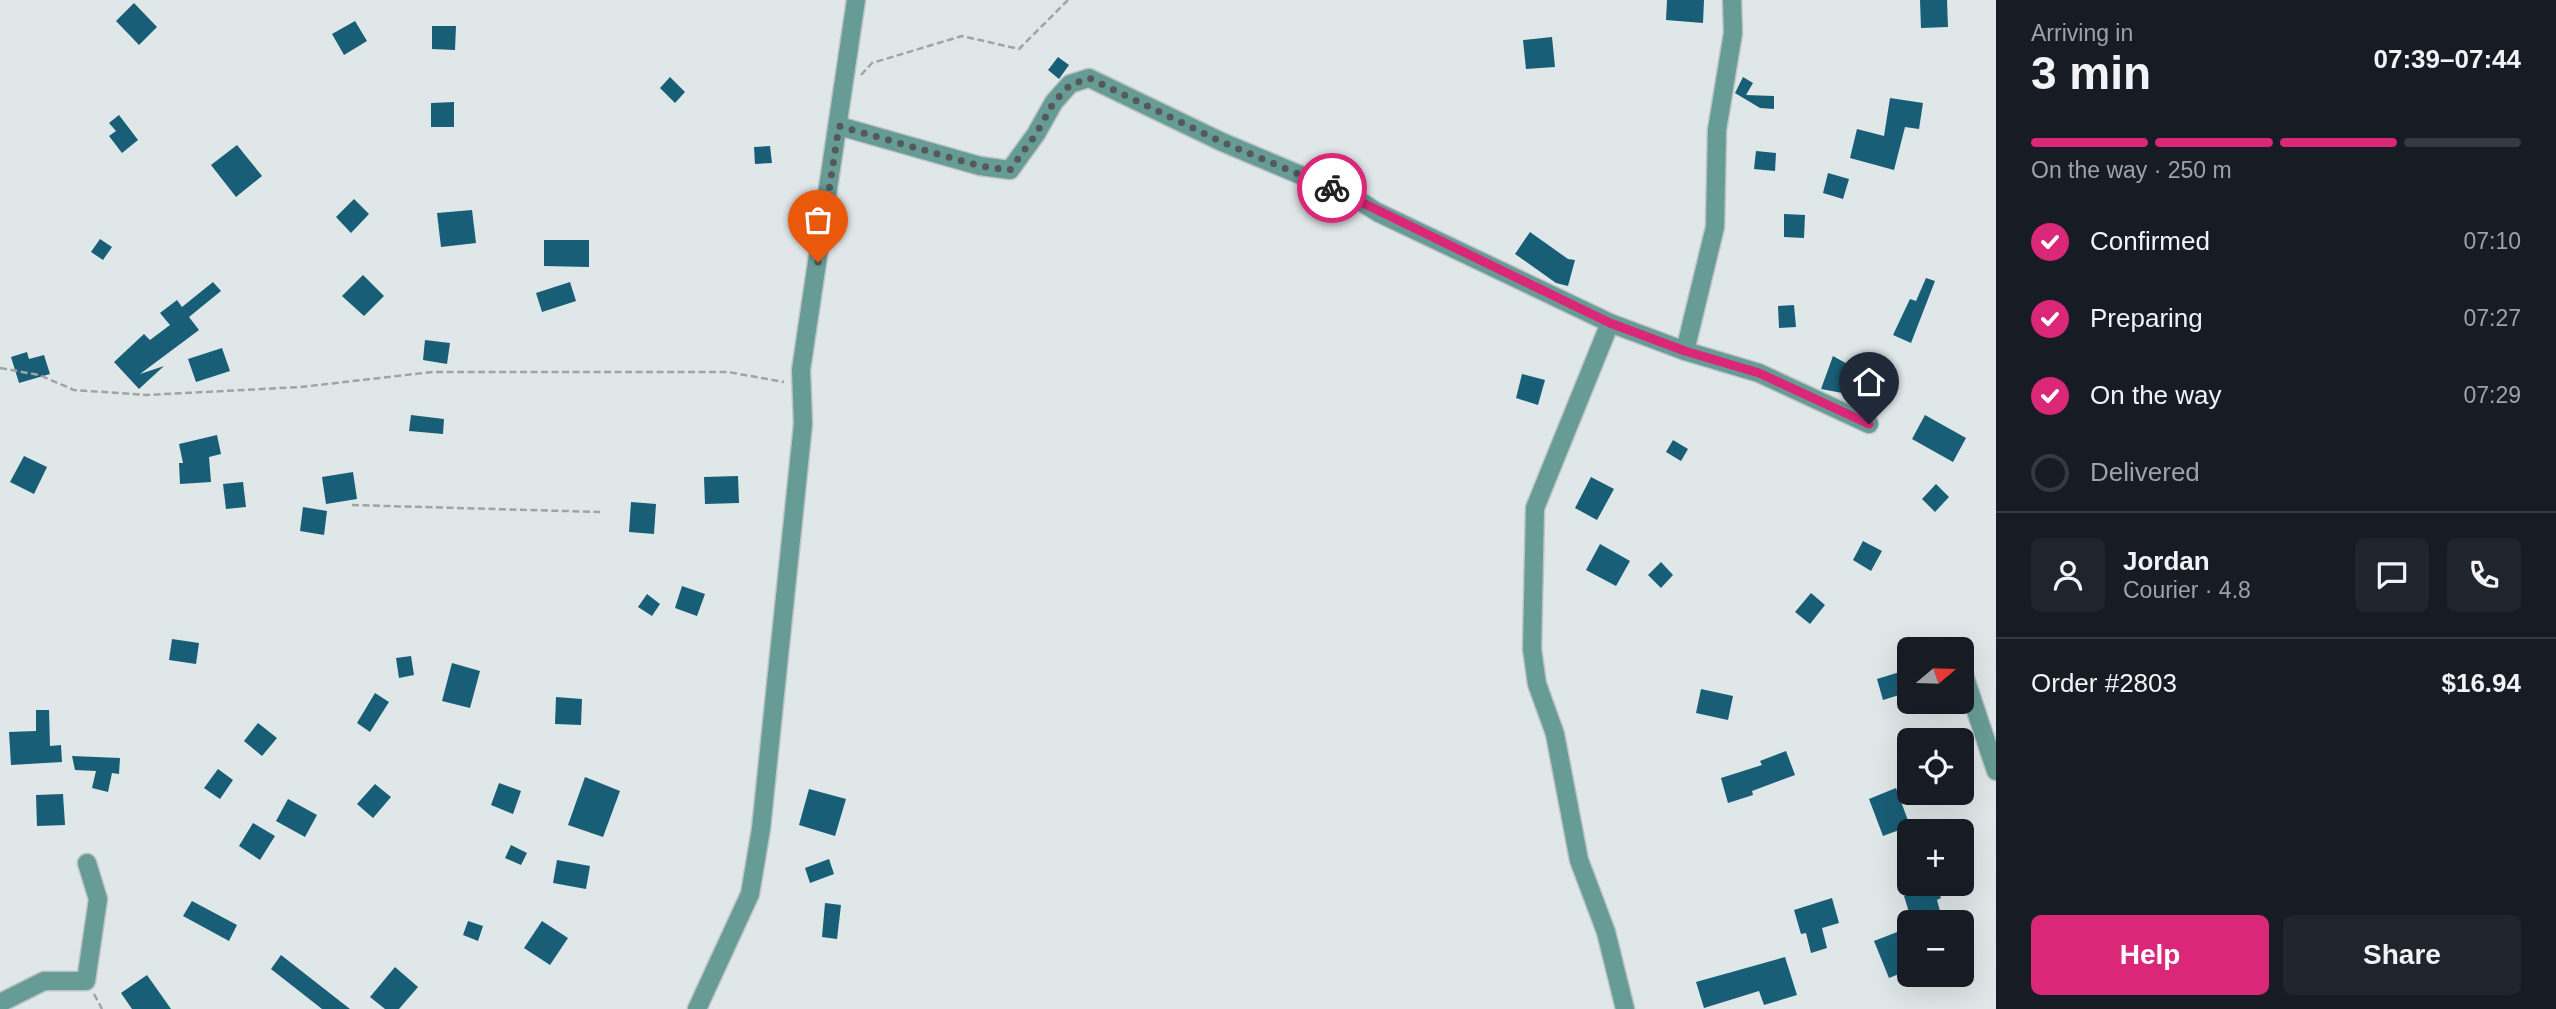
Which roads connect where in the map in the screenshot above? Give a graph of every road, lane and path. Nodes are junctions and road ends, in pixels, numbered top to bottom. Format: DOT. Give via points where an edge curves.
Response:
graph roads {
  1 [pos="856,0"];
  2 [pos="1068,0"];
  3 [pos="1732,0"];
  4 [pos="843,96"];
  5 [pos="839,126"];
  6 [pos="1610,323"];
  7 [pos="1685,351"];
  8 [pos="0,368"];
  9 [pos="802,386"];
  10 [pos="1869,424"];
  11 [pos="352,505"];
  12 [pos="600,512"];
  13 [pos="1974,705"];
  14 [pos="1996,771"];
  15 [pos="87,863"];
  16 [pos="0,1003"];
  17 [pos="697,1009"];
  18 [pos="1625,1009"];
  1 -- 4 [label="street"];
  2 -- 4 [label="path" via="1019,49 961,36 872,63"];
  3 -- 7 [label="street" via="1733,33 1717,130 1715,228"];
  4 -- 5 [label="street"];
  5 -- 6 [label="street" via="980,166 1010,170 1054,102 1070,85 1089,78 1222,142 1355,198"];
  5 -- 9 [label="street"];
  6 -- 7 [label="street"];
  6 -- 18 [label="street" via="1535,508 1532,649 1537,684 1555,734 1579,860 1606,932"];
  7 -- 10 [label="street" via="1759,373"];
  8 -- 9 [label="path" via="39,375 74,390 147,395 300,387 432,372 728,372"];
  9 -- 17 [label="street" via="803,424 761,829 750,894"];
  11 -- 12 [label="path"];
  13 -- 14 [label="street"];
  15 -- 16 [label="street" via="98,899 86,981 44,981"];
}
